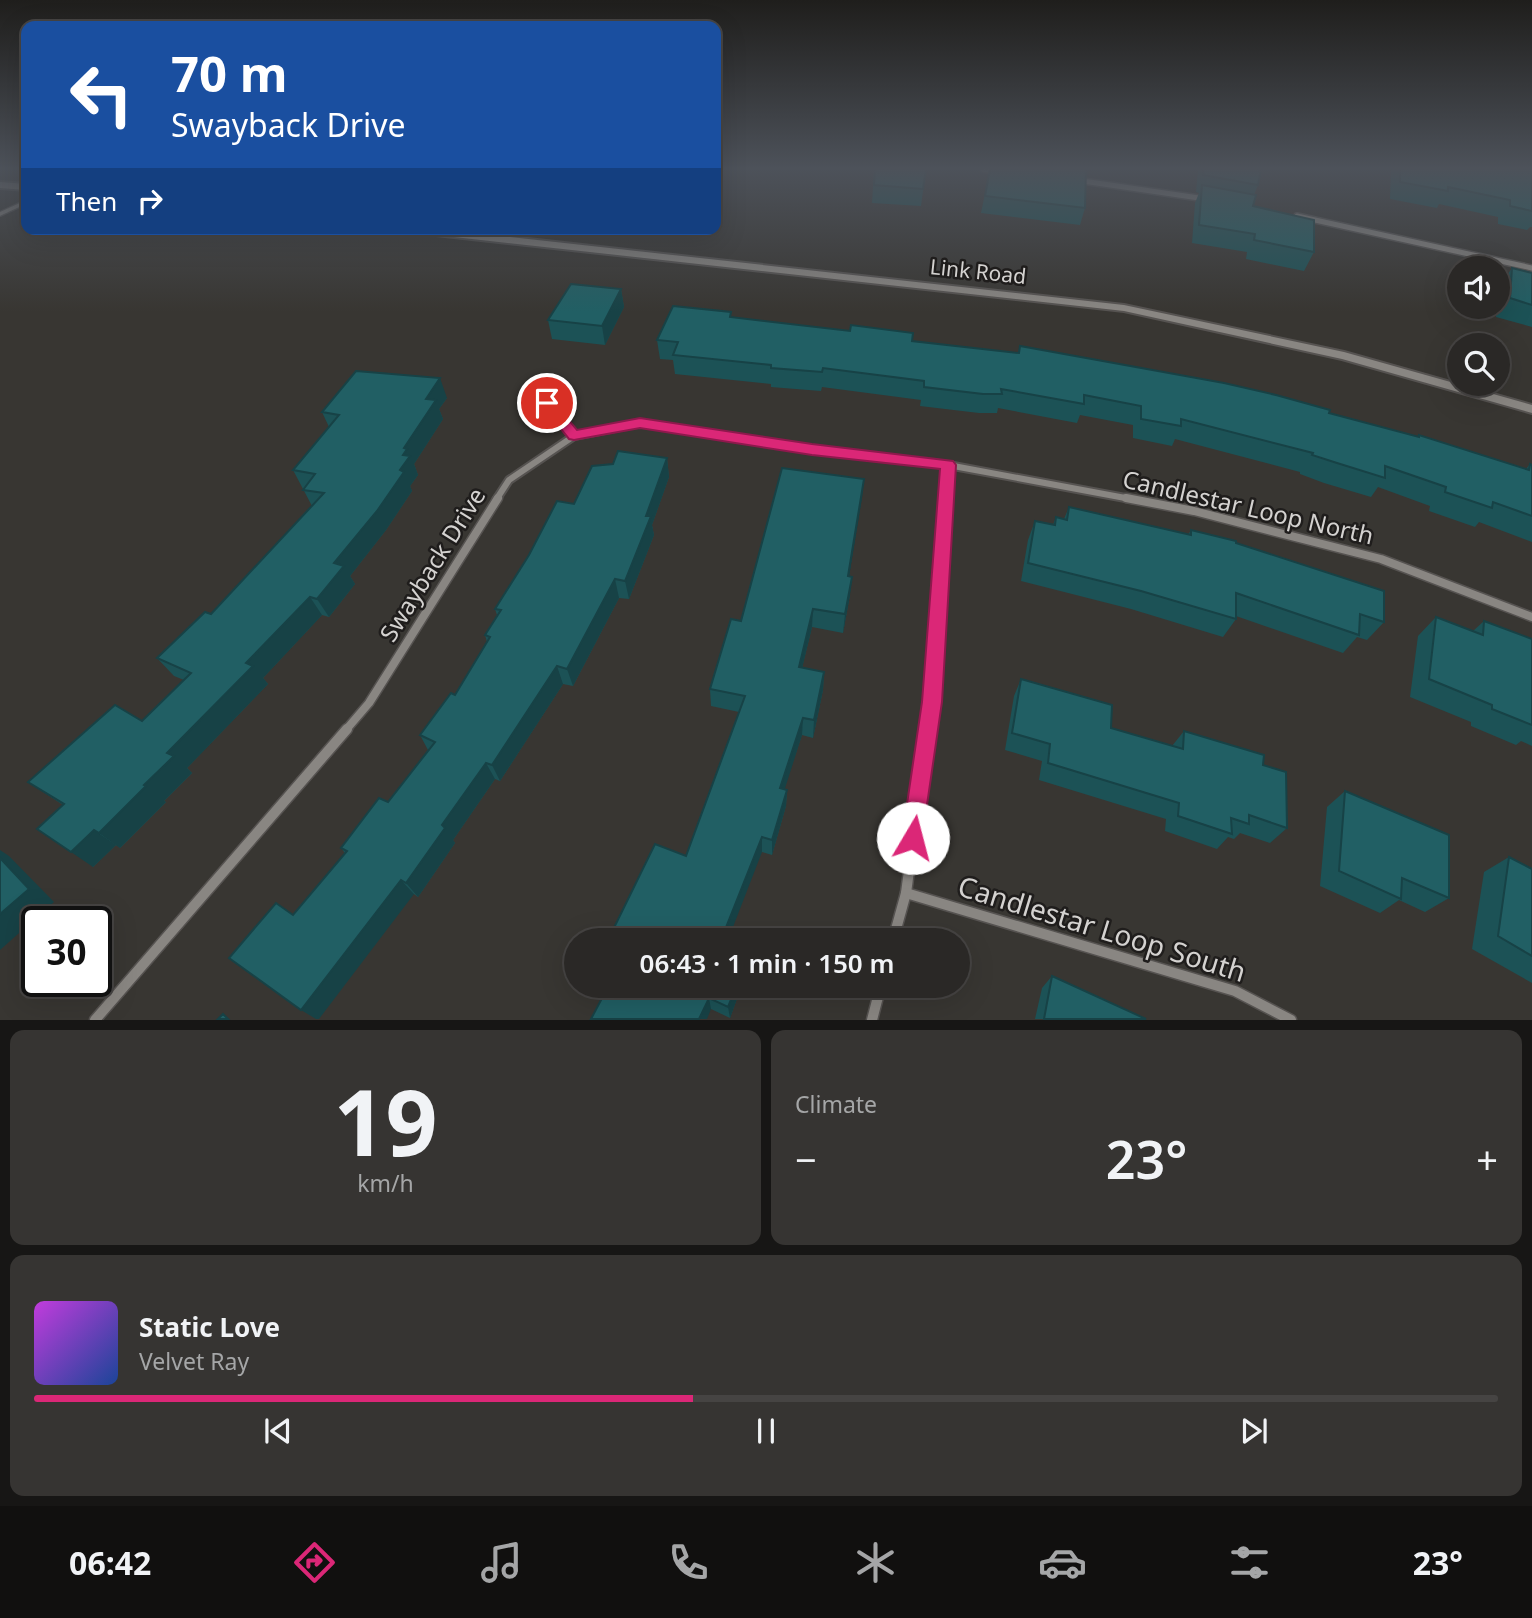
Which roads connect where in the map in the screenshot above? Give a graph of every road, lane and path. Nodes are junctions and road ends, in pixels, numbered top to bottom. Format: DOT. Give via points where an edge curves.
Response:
graph roads {
  1 [pos="1299,217"];
  2 [pos="472,235"];
  3 [pos="1532,268"];
  4 [pos="547,403"];
  5 [pos="1532,409"];
  6 [pos="574,436"];
  7 [pos="948,465"];
  8 [pos="1532,617"];
  9 [pos="906,893"];
  10 [pos="896,928"];
  11 [pos="878,998"];
  12 [pos="95,1020"];
  13 [pos="872,1020"];
  14 [pos="1291,1020"];
  1 -- 3 [label="street"];
  2 -- 5 [label="main road, Link Road" via="1124,308 1344,356"];
  4 -- 6 [label="street"];
  6 -- 7 [label="street, Swayback Drive" via="640,423 812,450"];
  6 -- 12 [label="street, Swayback Drive" via="509,480 369,703"];
  7 -- 8 [label="street, Candlestar Loop North" via="1194,511 1381,559"];
  7 -- 9 [label="street" via="932,702"];
  9 -- 10 [label="street"];
  9 -- 14 [label="street, Candlestar Loop South" via="1235,991"];
  11 -- 13 [label="street"];
}
